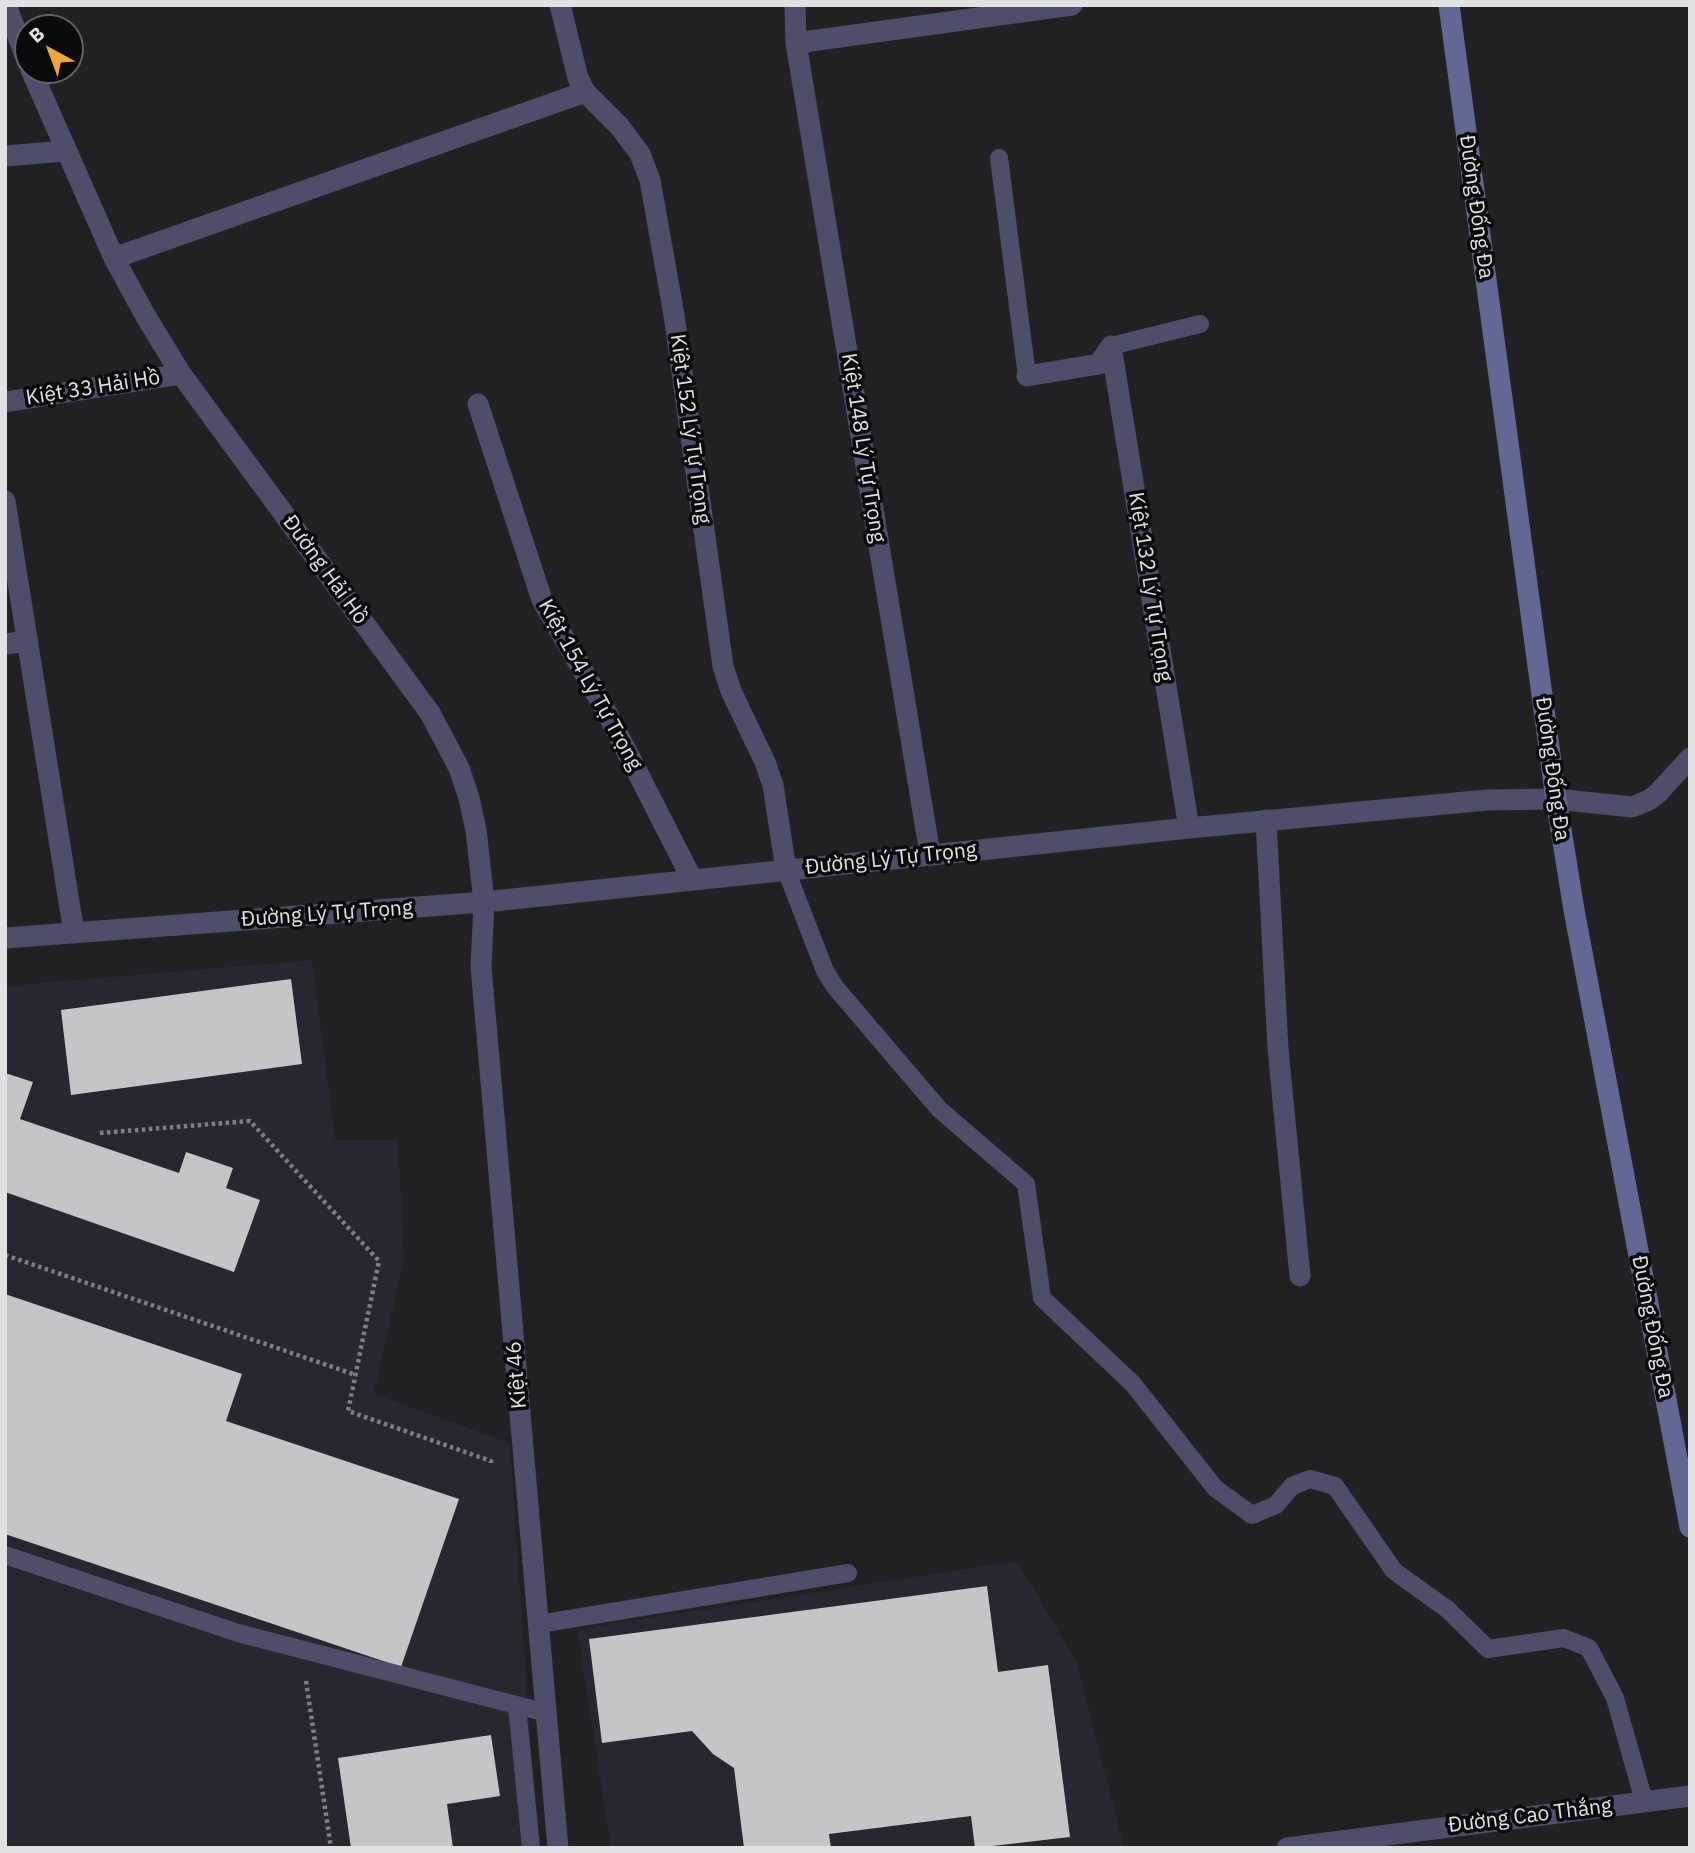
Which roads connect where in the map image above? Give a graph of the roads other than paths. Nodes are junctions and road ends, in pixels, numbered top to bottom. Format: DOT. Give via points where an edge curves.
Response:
graph roads {
  1 [pos="6,5"];
  2 [pos="560,5"];
  3 [pos="794,5"];
  4 [pos="1072,5"];
  5 [pos="1449,5"];
  6 [pos="14,26"];
  7 [pos="796,43"];
  8 [pos="37,84"];
  9 [pos="585,92"];
  10 [pos="65,151"];
  11 [pos="5,156"];
  12 [pos="999,158"];
  13 [pos="114,258"];
  14 [pos="1200,324"];
  15 [pos="1111,346"];
  16 [pos="181,373"];
  17 [pos="1027,376"];
  18 [pos="5,402"];
  19 [pos="478,404"];
  20 [pos="5,501"];
  21 [pos="28,641"];
  22 [pos="5,644"];
  23 [pos="1690,758"];
  24 [pos="1556,799"];
  25 [pos="1266,820"];
  26 [pos="1189,828"];
  27 [pos="930,854"];
  28 [pos="786,870"];
  29 [pos="692,879"];
  30 [pos="484,902"];
  31 [pos="74,933"];
  32 [pos="5,938"];
  33 [pos="1300,1276"];
  34 [pos="1690,1527"];
  35 [pos="5,1555"];
  36 [pos="848,1573"];
  37 [pos="539,1624"];
  38 [pos="517,1706"];
  39 [pos="547,1713"];
  40 [pos="1690,1796"];
  41 [pos="1644,1801"];
  42 [pos="531,1848"];
  43 [pos="558,1848"];
  44 [pos="1287,1848"];
  1 -- 6 [label="street"];
  2 -- 9 [label="street, Kiệt 152 Lý Tự Trọng"];
  3 -- 7 [label="street, Kiệt 148 Lý Tự Trọng"];
  4 -- 7 [label="street"];
  5 -- 24 [label="main road, Đường Đống Đa"];
  7 -- 27 [label="street, Kiệt 148 Lý Tự Trọng"];
  8 -- 10 [label="street, Đường Hải Hồ"];
  9 -- 13 [label="street"];
  9 -- 28 [label="street, Kiệt 152 Lý Tự Trọng" via="640,154 650,180 674,314 723,666 773,785"];
  10 -- 11 [label="street"];
  10 -- 13 [label="street, Đường Hải Hồ"];
  12 -- 17 [label="lane"];
  13 -- 16 [label="street, Đường Hải Hồ"];
  14 -- 15 [label="lane"];
  15 -- 17 [label="street" via="1099,364"];
  15 -- 26 [label="street, Kiệt 132 Lý Tự Trọng"];
  16 -- 18 [label="street, Kiệt 33 Hải Hồ"];
  16 -- 30 [label="street, Đường Hải Hồ" via="430,713 469,798"];
  19 -- 29 [label="street, Kiệt 154 Lý Tự Trọng" via="542,600 604,707"];
  20 -- 21 [label="street"];
  21 -- 22 [label="street"];
  21 -- 31 [label="street"];
  23 -- 24 [label="street, Đường Lý Tự Trọng" via="1658,793 1632,807"];
  24 -- 25 [label="street, Đường Lý Tự Trọng" via="1487,800"];
  24 -- 34 [label="main road, Đường Đống Đa"];
  25 -- 26 [label="street, Đường Lý Tự Trọng"];
  25 -- 33 [label="street" via="1279,1049"];
  26 -- 27 [label="street, Đường Lý Tự Trọng"];
  27 -- 28 [label="street, Đường Lý Tự Trọng"];
  28 -- 29 [label="street, Đường Lý Tự Trọng"];
  28 -- 41 [label="lane" via="835,987 939,1110 1026,1184 1042,1298 1133,1384 1215,1488 1252,1515 1276,1505 1292,1486 1310,1479 1335,1486 1394,1572 1447,1609 1488,1650 1564,1638 1588,1648 1615,1698"];
  29 -- 30 [label="street, Đường Lý Tự Trọng"];
  30 -- 31 [label="street, Đường Lý Tự Trọng"];
  30 -- 37 [label="street, Kiệt 46" via="481,967"];
  31 -- 32 [label="street, Đường Lý Tự Trọng"];
  35 -- 38 [label="lane" via="238,1633"];
  36 -- 37 [label="lane"];
  37 -- 39 [label="street, Kiệt 46"];
  38 -- 39 [label="lane"];
  38 -- 42 [label="lane"];
  39 -- 43 [label="street, Kiệt 46"];
  40 -- 41 [label="street, Đường Cao Thắng"];
  41 -- 44 [label="street, Đường Cao Thắng"];
}
